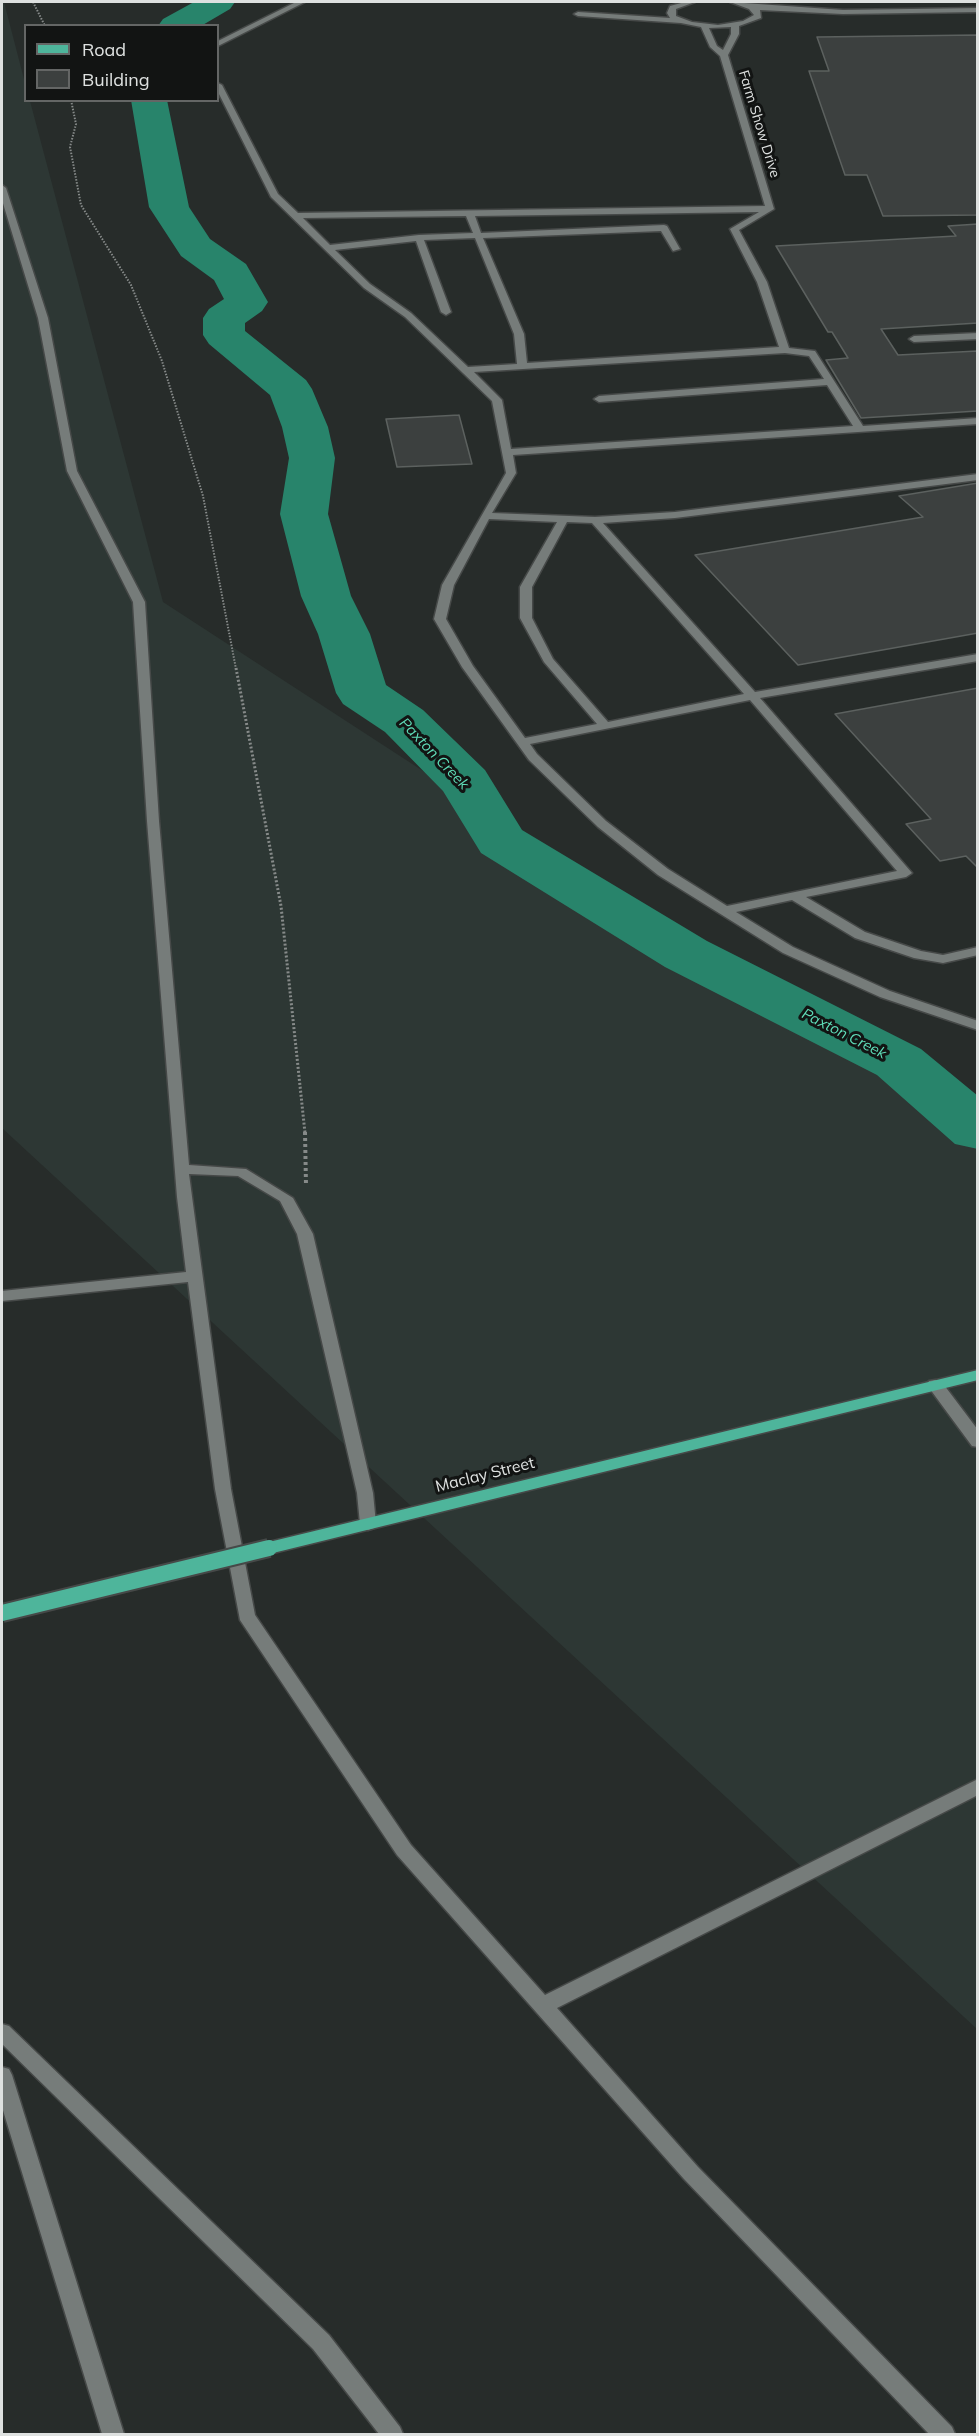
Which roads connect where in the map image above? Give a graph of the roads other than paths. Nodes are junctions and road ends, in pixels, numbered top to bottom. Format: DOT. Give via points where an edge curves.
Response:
graph roads {
  1 [pos="301,2"];
  2 [pos="690,2"];
  3 [pos="733,2"];
  4 [pos="741,2"];
  5 [pos="902,2"];
  6 [pos="752,7"];
  7 [pos="673,8"];
  8 [pos="663,9"];
  9 [pos="652,10"];
  10 [pos="978,10"];
  11 [pos="906,11"];
  12 [pos="843,12"];
  13 [pos="780,17"];
  14 [pos="680,21"];
  15 [pos="735,25"];
  16 [pos="704,26"];
  17 [pos="219,43"];
  18 [pos="724,55"];
  19 [pos="219,87"];
  20 [pos="2,188"];
  21 [pos="769,205"];
  22 [pos="470,212"];
  23 [pos="293,216"];
  24 [pos="478,235"];
  25 [pos="418,238"];
  26 [pos="327,248"];
  27 [pos="676,249"];
  28 [pos="446,312"];
  29 [pos="978,336"];
  30 [pos="914,339"];
  31 [pos="785,350"];
  32 [pos="522,367"];
  33 [pos="466,370"];
  34 [pos="829,382"];
  35 [pos="599,399"];
  36 [pos="978,421"];
  37 [pos="859,429"];
  38 [pos="507,452"];
  39 [pos="978,477"];
  40 [pos="486,516"];
  41 [pos="564,518"];
  42 [pos="595,520"];
  43 [pos="978,657"];
  44 [pos="753,696"];
  45 [pos="605,726"];
  46 [pos="523,742"];
  47 [pos="794,896"];
  48 [pos="725,910"];
  49 [pos="978,951"];
  50 [pos="978,1026"];
  51 [pos="182,1169"];
  52 [pos="195,1276"];
  53 [pos="2,1296"];
  54 [pos="978,1375"];
  55 [pos="935,1385"];
  56 [pos="978,1442"];
  57 [pos="368,1524"];
  58 [pos="2,1613"];
  59 [pos="978,1785"];
  60 [pos="542,2006"];
  61 [pos="2,2032"];
  62 [pos="2,2075"];
  63 [pos="113,2434"];
  64 [pos="393,2434"];
  65 [pos="944,2434"];
  1 -- 17 [label="lane"];
  2 -- 7 [label="lane"];
  3 -- 4 [label="lane"];
  4 -- 6 [label="lane"];
  5 -- 11 [label="lane"];
  6 -- 12 [label="lane"];
  6 -- 15 [label="lane" via="758,11 758,19"];
  7 -- 8 [label="lane"];
  7 -- 14 [label="lane" via="671,12"];
  9 -- 14 [label="lane" via="578,14"];
  10 -- 11 [label="lane"];
  11 -- 12 [label="lane"];
  12 -- 13 [label="lane"];
  14 -- 16 [label="lane"];
  15 -- 16 [label="lane"];
  15 -- 18 [label="lane" via="735,34"];
  16 -- 18 [label="lane, Farm Show Drive" via="714,47"];
  18 -- 21 [label="lane, Farm Show Drive"];
  19 -- 23 [label="lane" via="274,195"];
  20 -- 51 [label="lane" via="43,318 72,471 139,602"];
  21 -- 22 [label="lane"];
  21 -- 31 [label="lane" via="734,230 762,282"];
  22 -- 23 [label="lane"];
  22 -- 24 [label="lane"];
  23 -- 26 [label="lane"];
  24 -- 25 [label="lane"];
  24 -- 27 [label="lane" via="664,228"];
  24 -- 32 [label="lane" via="519,334"];
  25 -- 26 [label="lane"];
  25 -- 28 [label="lane"];
  26 -- 33 [label="lane" via="372,290 408,315"];
  29 -- 30 [label="lane"];
  31 -- 32 [label="lane"];
  31 -- 34 [label="lane" via="812,353"];
  32 -- 33 [label="lane"];
  33 -- 38 [label="lane" via="497,400"];
  34 -- 35 [label="lane"];
  34 -- 37 [label="lane"];
  36 -- 37 [label="lane"];
  37 -- 38 [label="lane"];
  38 -- 40 [label="lane" via="511,473"];
  39 -- 42 [label="lane" via="675,515"];
  40 -- 41 [label="lane"];
  40 -- 46 [label="lane" via="448,585 440,619 468,668"];
  41 -- 42 [label="lane"];
  41 -- 45 [label="lane" via="526,587 526,618 548,660"];
  42 -- 44 [label="lane"];
  43 -- 44 [label="lane"];
  44 -- 45 [label="lane"];
  44 -- 47 [label="lane" via="906,873"];
  45 -- 46 [label="lane"];
  46 -- 48 [label="lane" via="533,757 602,825 663,872"];
  47 -- 48 [label="lane"];
  47 -- 49 [label="lane" via="860,935 919,955 943,959"];
  48 -- 50 [label="lane" via="788,950 885,994"];
  51 -- 52 [label="lane"];
  51 -- 57 [label="lane" via="241,1172 286,1198 305,1234 365,1493"];
  52 -- 53 [label="lane"];
  52 -- 60 [label="lane" via="223,1489 246,1616 404,1850"];
  54 -- 55 [label="main road, Maclay Street"];
  55 -- 56 [label="lane"];
  55 -- 57 [label="main road, Maclay Street"];
  57 -- 58 [label="main road, Maclay Street, bridge"];
  59 -- 60 [label="lane"];
  60 -- 65 [label="lane" via="691,2173"];
  61 -- 64 [label="lane" via="321,2342"];
  62 -- 63 [label="lane"];
}
